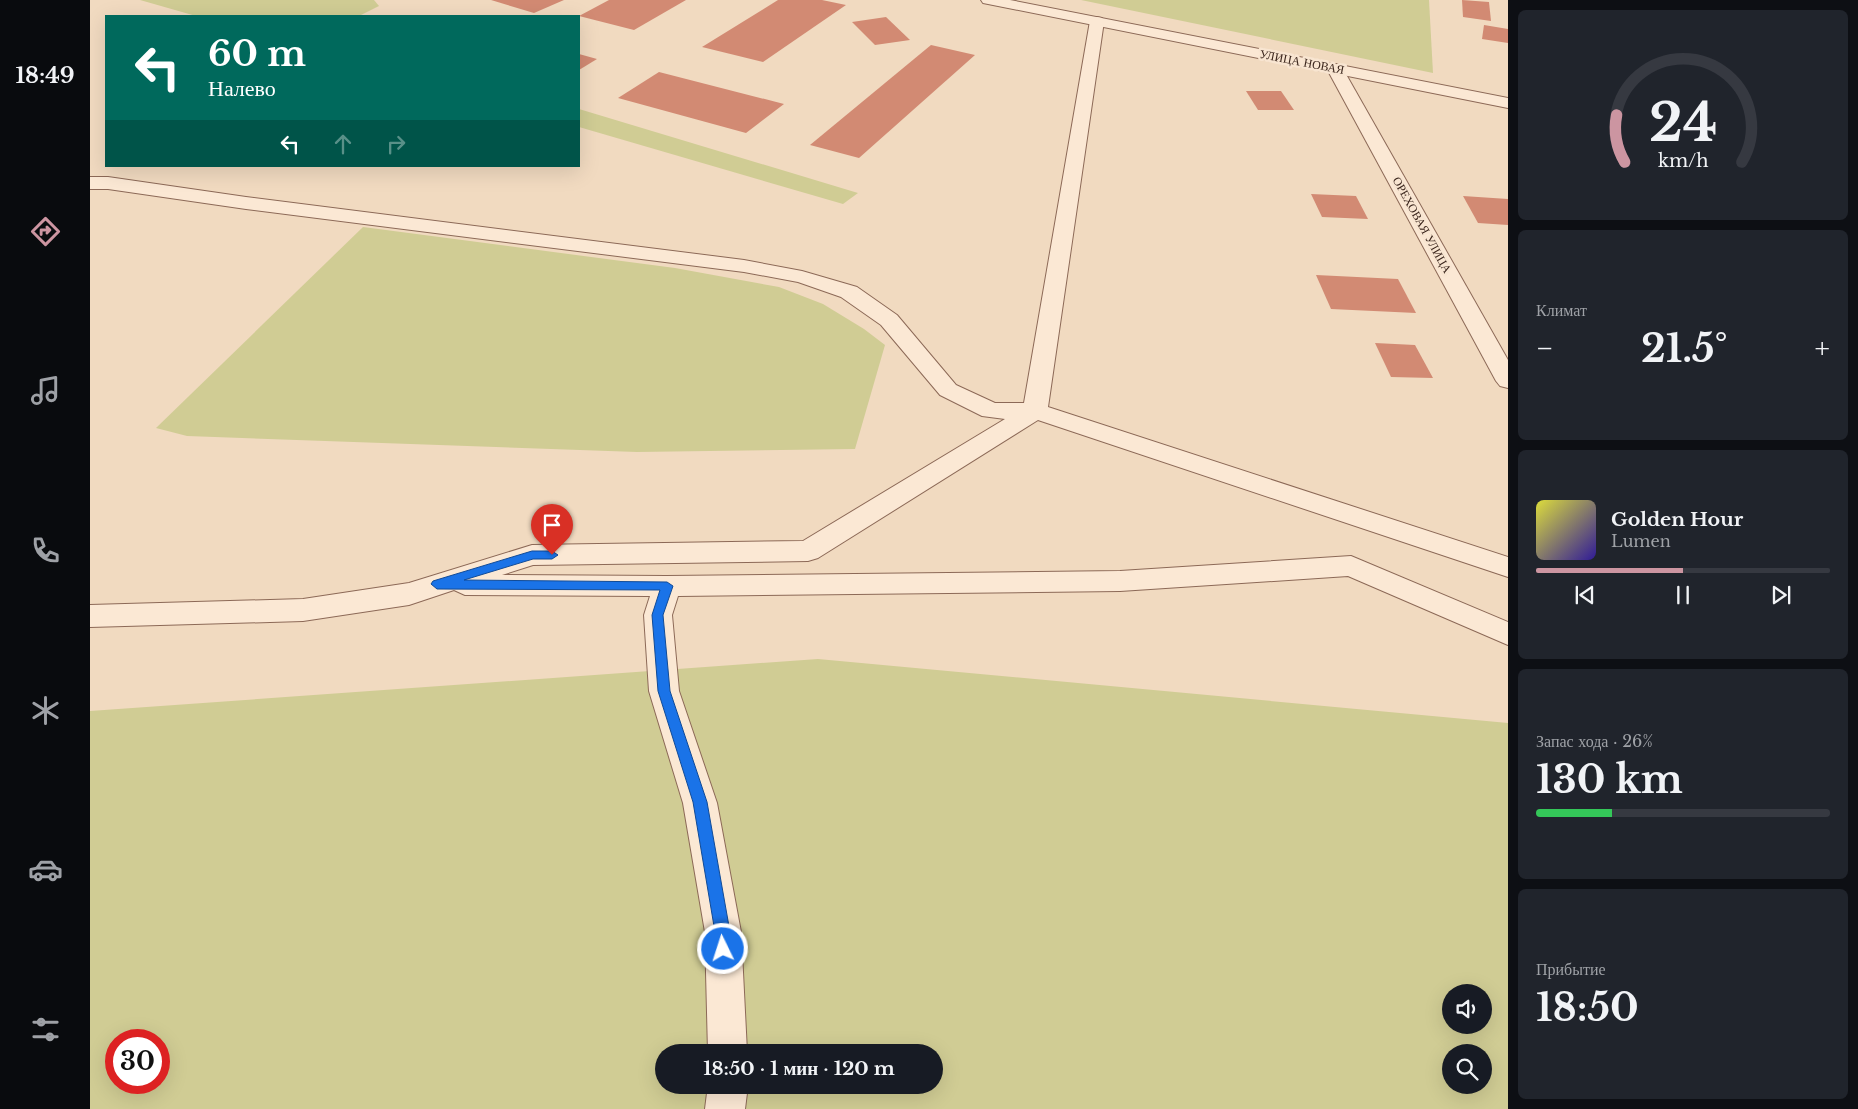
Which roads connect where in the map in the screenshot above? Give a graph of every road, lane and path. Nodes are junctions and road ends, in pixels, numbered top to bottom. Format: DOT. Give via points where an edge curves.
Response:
graph roads {
  1 [pos="988,0"];
  2 [pos="1097,21"];
  3 [pos="1335,69"];
  4 [pos="1508,103"];
  5 [pos="90,183"];
  6 [pos="1508,381"];
  7 [pos="1035,411"];
  8 [pos="1508,567"];
  9 [pos="437,584"];
  10 [pos="667,586"];
  11 [pos="90,616"];
  12 [pos="1508,634"];
  13 [pos="727,1044"];
  14 [pos="727,1094"];
  15 [pos="725,1109"];
  1 -- 2 [label="street, УЛИЦА НОВАЯ"];
  2 -- 3 [label="street, УЛИЦА НОВАЯ"];
  2 -- 7 [label="street"];
  3 -- 4 [label="street, УЛИЦА НОВАЯ"];
  3 -- 6 [label="street, ОРЕХОВАЯ УЛИЦА"];
  5 -- 7 [label="street" via="744,266 802,277 849,292 889,320 948,390 991,411"];
  7 -- 8 [label="street"];
  7 -- 9 [label="street" via="808,551 532,555"];
  9 -- 10 [label="street"];
  9 -- 11 [label="street" via="409,594 303,610"];
  10 -- 12 [label="street" via="1120,581 1352,566"];
  10 -- 13 [label="street" via="658,615 664,691 700,802 723,932"];
  14 -- 15 [label="street"];
}
